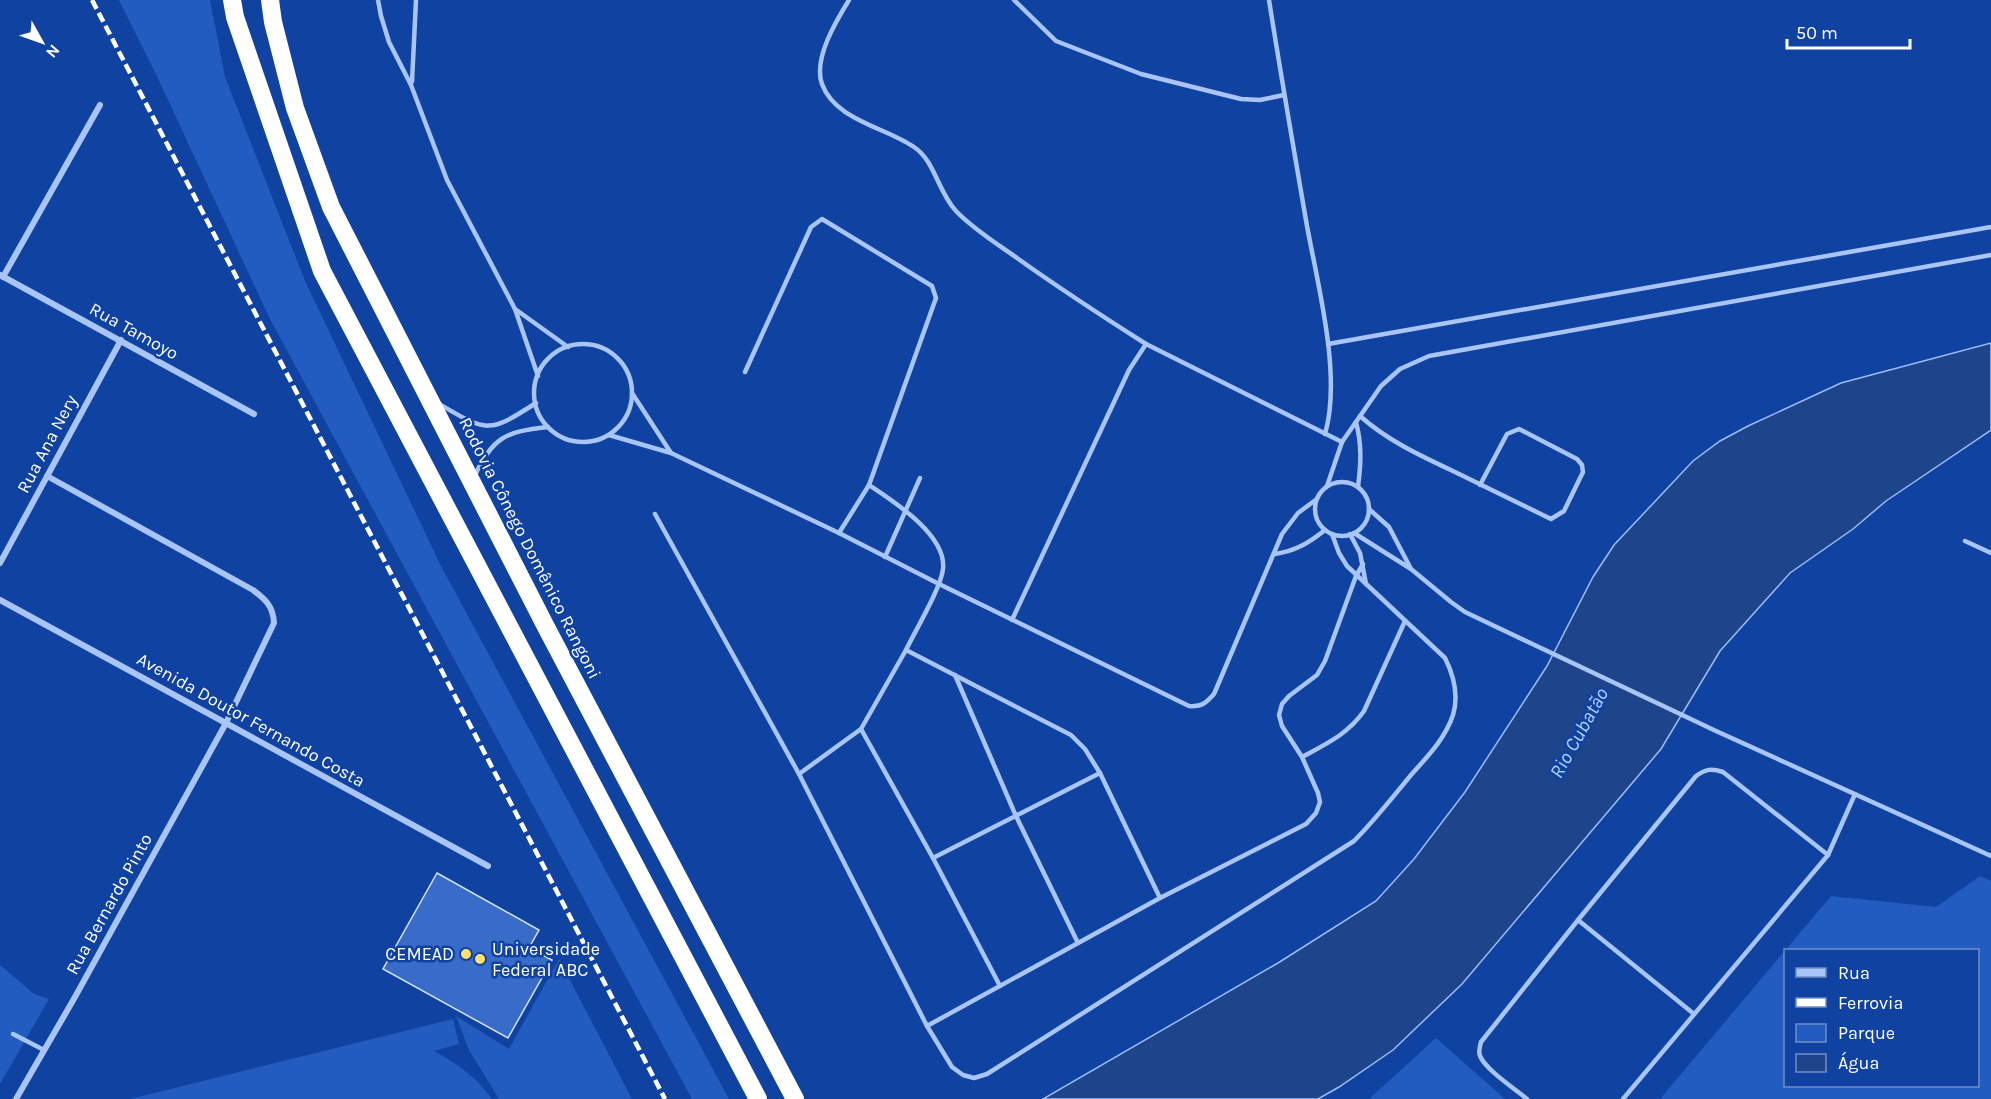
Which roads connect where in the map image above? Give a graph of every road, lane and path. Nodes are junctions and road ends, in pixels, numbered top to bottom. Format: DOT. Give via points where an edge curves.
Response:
graph roads {
  1 [pos="232,0"];
  2 [pos="270,0"];
  3 [pos="378,0"];
  4 [pos="416,0"];
  5 [pos="849,0"];
  6 [pos="1014,0"];
  7 [pos="1269,0"];
  8 [pos="411,85"];
  9 [pos="1284,96"];
  10 [pos="100,105"];
  11 [pos="1991,227"];
  12 [pos="1991,255"];
  13 [pos="2,276"];
  14 [pos="515,309"];
  15 [pos="120,340"];
  16 [pos="1146,344"];
  17 [pos="1328,344"];
  18 [pos="568,347"];
  19 [pos="745,372"];
  20 [pos="538,376"];
  21 [pos="632,393"];
  22 [pos="429,398"];
  23 [pos="536,403"];
  24 [pos="254,414"];
  25 [pos="1360,416"];
  26 [pos="1356,422"];
  27 [pos="548,427"];
  28 [pos="1325,434"];
  29 [pos="609,435"];
  30 [pos="1342,442"];
  31 [pos="672,453"];
  32 [pos="47,476"];
  33 [pos="920,478"];
  34 [pos="472,482"];
  35 [pos="869,485"];
  36 [pos="1480,485"];
  37 [pos="1327,486"];
  38 [pos="1358,487"];
  39 [pos="1317,499"];
  40 [pos="1369,508"];
  41 [pos="906,510"];
  42 [pos="655,514"];
  43 [pos="1324,530"];
  44 [pos="839,533"];
  45 [pos="1332,534"];
  46 [pos="1352,534"];
  47 [pos="1965,540"];
  48 [pos="1991,553"];
  49 [pos="1275,554"];
  50 [pos="885,557"];
  51 [pos="0,562"];
  52 [pos="1363,564"];
  53 [pos="1411,569"];
  54 [pos="1356,576"];
  55 [pos="939,584"];
  56 [pos="1366,584"];
  57 [pos="0,600"];
  58 [pos="1012,620"];
  59 [pos="1405,621"];
  60 [pos="906,650"];
  61 [pos="955,675"];
  62 [pos="226,723"];
  63 [pos="861,729"];
  64 [pos="1302,757"];
  65 [pos="1100,773"];
  66 [pos="799,774"];
  67 [pos="1855,794"];
  68 [pos="1016,816"];
  69 [pos="1828,855"];
  70 [pos="1991,856"];
  71 [pos="933,858"];
  72 [pos="488,866"];
  73 [pos="1160,898"];
  74 [pos="1578,920"];
  75 [pos="1078,943"];
  76 [pos="1000,986"];
  77 [pos="1694,1014"];
  78 [pos="927,1026"];
  79 [pos="13,1034"];
  80 [pos="44,1050"];
  81 [pos="16,1099"];
  82 [pos="758,1099"];
  83 [pos="795,1099"];
  84 [pos="1527,1099"];
  85 [pos="1623,1099"];
  1 -- 82 [label="highway" via="322,271"];
  2 -- 22 [label="highway, Rodovia Cônego Domênico Rangoni" via="295,108 331,207"];
  3 -- 8 [label="lane" via="389,42"];
  4 -- 8 [label="lane"];
  5 -- 16 [label="lane" via="819,62 821,84 832,100 859,121 915,147 955,210 1066,292"];
  6 -- 9 [label="lane" via="1056,41 1141,74 1241,99"];
  7 -- 9 [label="lane"];
  8 -- 14 [label="lane" via="447,180"];
  9 -- 17 [label="lane"];
  10 -- 13 [label="street"];
  11 -- 17 [label="lane"];
  12 -- 25 [label="lane" via="1428,356 1400,369 1381,386"];
  13 -- 15 [label="street, Rua Tamoyo"];
  14 -- 18 [label="lane"];
  14 -- 20 [label="lane"];
  15 -- 24 [label="street, Rua Tamoyo"];
  15 -- 32 [label="street, Rua Ana Nery"];
  16 -- 28 [label="lane"];
  16 -- 58 [label="lane" via="1129,370"];
  17 -- 28 [label="lane" via="1331,406"];
  18 -- 20 [label="lane" via="549,358"];
  18 -- 21 [label="lane" via="591,345 612,353 627,371"];
  19 -- 35 [label="lane" via="811,228 822,219 932,286 936,298"];
  20 -- 23 [label="lane"];
  21 -- 29 [label="lane" via="628,413"];
  21 -- 31 [label="lane"];
  22 -- 23 [label="lane" via="484,427 509,420"];
  22 -- 34 [label="highway, Rodovia Cônego Domênico Rangoni"];
  23 -- 27 [label="lane"];
  25 -- 26 [label="lane"];
  25 -- 36 [label="lane" via="1402,447"];
  26 -- 30 [label="lane"];
  26 -- 38 [label="lane" via="1362,459"];
  27 -- 29 [label="lane" via="577,441 588,442"];
  27 -- 34 [label="lane" via="519,431 492,445"];
  28 -- 30 [label="lane"];
  29 -- 31 [label="lane"];
  30 -- 37 [label="lane"];
  31 -- 44 [label="lane"];
  32 -- 51 [label="street, Rua Ana Nery"];
  32 -- 62 [label="street, Rua Bernardo Pinto" via="267,600 274,623"];
  33 -- 41 [label="lane"];
  34 -- 83 [label="highway, Rodovia Cônego Domênico Rangoni"];
  35 -- 41 [label="lane"];
  35 -- 44 [label="lane"];
  36 -- 36 [label="lane" via="1551,519 1564,511 1583,472 1582,465 1519,429 1507,434"];
  37 -- 38 [label="lane" via="1342,482"];
  37 -- 39 [label="lane"];
  38 -- 40 [label="lane"];
  39 -- 43 [label="lane" via="1317,521"];
  39 -- 49 [label="lane" via="1289,524"];
  40 -- 46 [label="lane" via="1365,523"];
  40 -- 53 [label="lane" via="1389,527"];
  41 -- 50 [label="lane"];
  41 -- 55 [label="lane" via="942,555"];
  42 -- 66 [label="lane"];
  43 -- 45 [label="lane"];
  43 -- 49 [label="lane" via="1299,548"];
  44 -- 50 [label="lane"];
  45 -- 46 [label="lane"];
  45 -- 54 [label="lane"];
  46 -- 52 [label="lane"];
  46 -- 53 [label="lane"];
  47 -- 48 [label="lane"];
  49 -- 58 [label="lane" via="1214,694 1199,707 1189,706"];
  50 -- 55 [label="lane"];
  52 -- 54 [label="lane"];
  52 -- 56 [label="lane"];
  53 -- 67 [label="lane" via="1465,612"];
  54 -- 56 [label="lane"];
  54 -- 64 [label="lane" via="1317,675 1282,704 1282,726"];
  55 -- 58 [label="lane"];
  55 -- 60 [label="lane"];
  56 -- 59 [label="lane"];
  57 -- 62 [label="street, Avenida Doutor Fernando Costa"];
  59 -- 64 [label="lane" via="1355,724"];
  59 -- 78 [label="lane" via="1444,658 1453,673 1453,714 1442,738 1354,841 987,1074 974,1078 952,1067"];
  60 -- 61 [label="lane"];
  60 -- 63 [label="lane"];
  61 -- 65 [label="lane" via="1071,735 1086,749"];
  61 -- 68 [label="lane"];
  62 -- 72 [label="street, Avenida Doutor Fernando Costa"];
  62 -- 80 [label="street, Rua Bernardo Pinto"];
  63 -- 66 [label="lane"];
  63 -- 71 [label="lane"];
  64 -- 73 [label="lane" via="1320,802 1306,824"];
  65 -- 68 [label="lane"];
  65 -- 73 [label="lane"];
  66 -- 78 [label="lane"];
  67 -- 69 [label="lane"];
  67 -- 70 [label="lane"];
  68 -- 71 [label="lane"];
  68 -- 75 [label="lane"];
  69 -- 74 [label="lane" via="1723,772 1705,770"];
  69 -- 77 [label="lane"];
  71 -- 76 [label="lane"];
  73 -- 75 [label="lane"];
  74 -- 77 [label="lane"];
  74 -- 84 [label="lane" via="1479,1049 1486,1065"];
  75 -- 76 [label="lane"];
  76 -- 78 [label="lane"];
  77 -- 85 [label="lane"];
  79 -- 80 [label="lane"];
  80 -- 81 [label="street, Rua Bernardo Pinto"];
}
